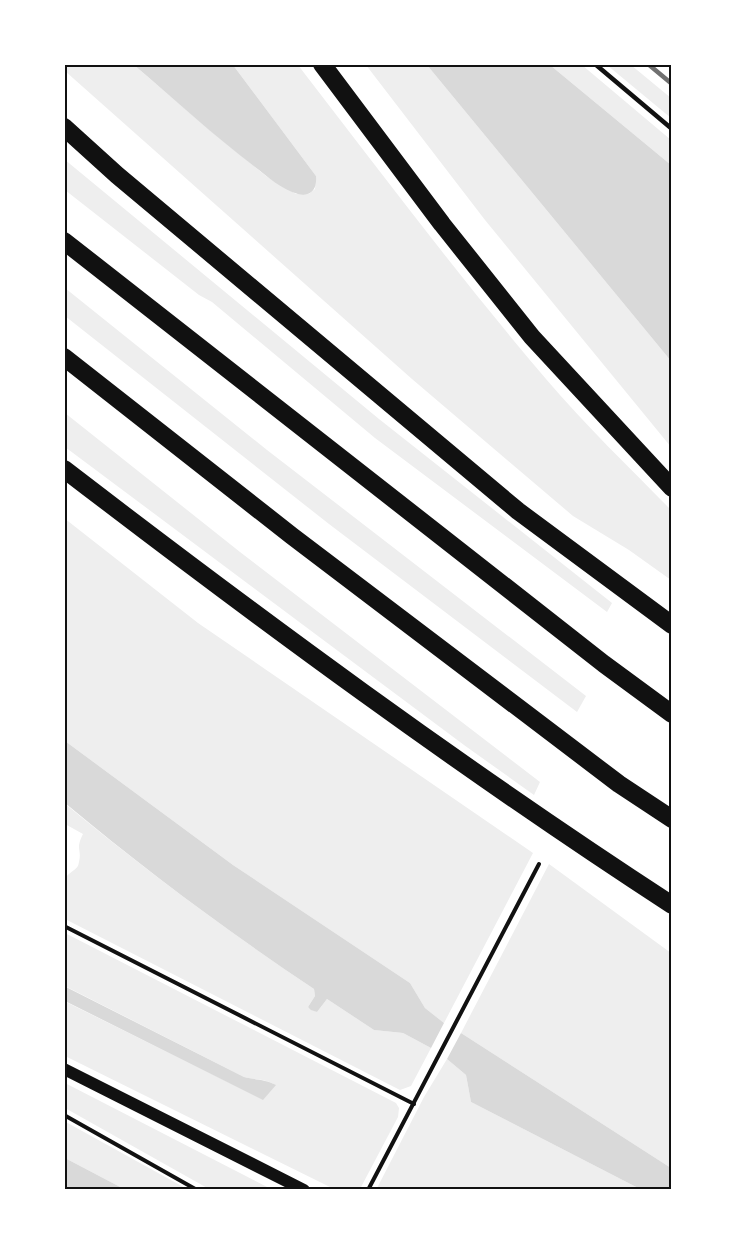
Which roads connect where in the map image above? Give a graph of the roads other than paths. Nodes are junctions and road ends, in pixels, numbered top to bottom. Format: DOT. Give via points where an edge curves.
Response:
graph roads {
  1 [pos="322,64"];
  2 [pos="595,64"];
  3 [pos="64,127"];
  4 [pos="672,129"];
  5 [pos="64,241"];
  6 [pos="64,357"];
  7 [pos="64,469"];
  8 [pos="672,488"];
  9 [pos="672,625"];
  10 [pos="667,711"];
  11 [pos="672,819"];
  12 [pos="672,905"];
  13 [pos="64,1068"];
  14 [pos="304,1190"];
  1 -- 8 [label="highway" via="532,337"];
  2 -- 4 [label="lane"];
  3 -- 9 [label="highway" via="518,511"];
  5 -- 10 [label="highway"];
  6 -- 11 [label="highway" via="292,536 619,784"];
  7 -- 12 [label="highway" via="344,678 584,848"];
  13 -- 14 [label="main road"];
}
